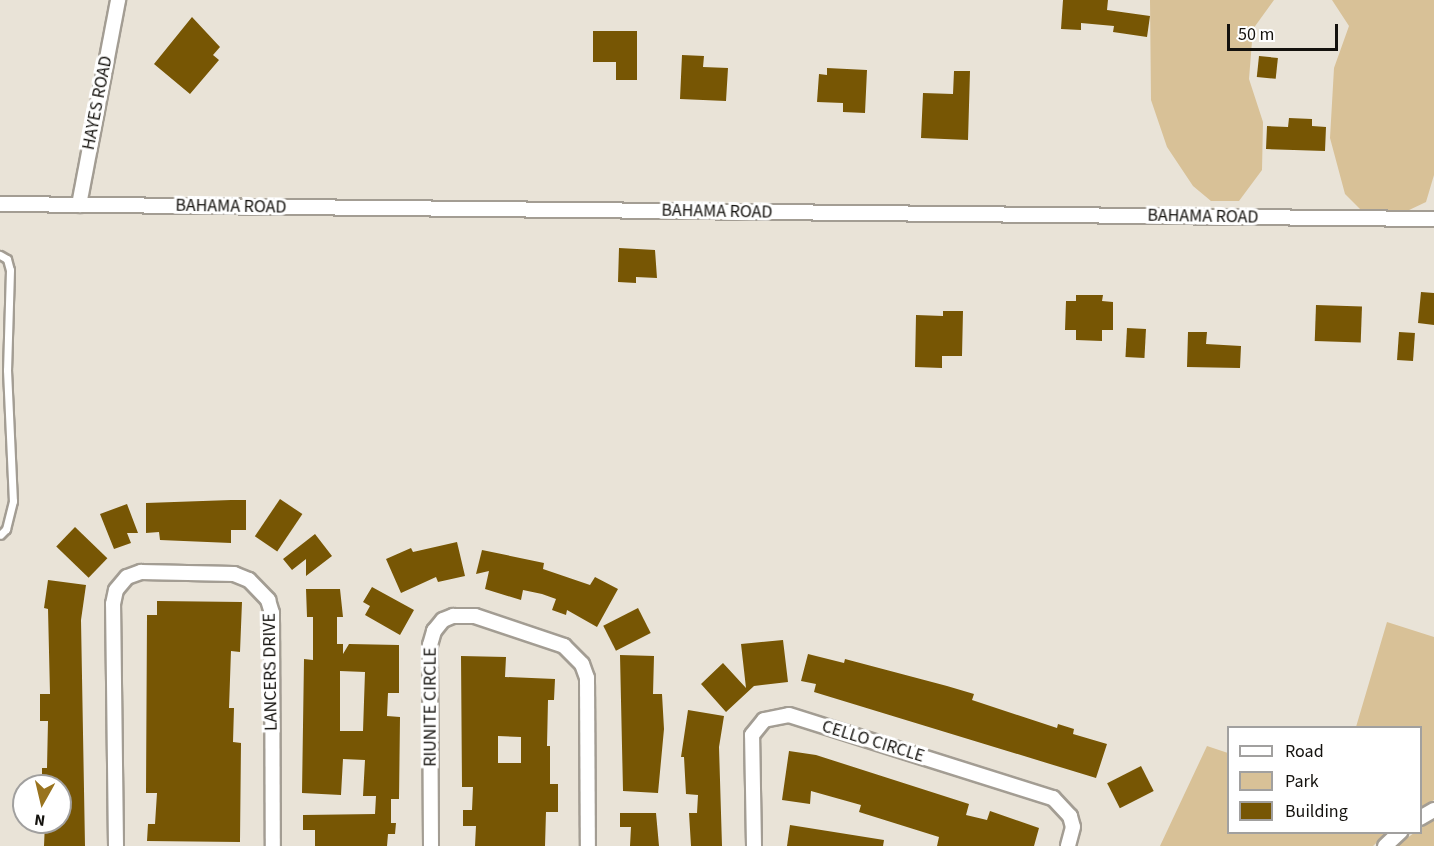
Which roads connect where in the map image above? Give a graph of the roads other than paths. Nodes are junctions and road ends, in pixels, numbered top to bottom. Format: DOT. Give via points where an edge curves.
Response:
graph roads {
  1 [pos="118,0"];
  2 [pos="0,204"];
  3 [pos="79,205"];
  4 [pos="1434,219"];
  5 [pos="0,255"];
  6 [pos="0,535"];
  7 [pos="1398,834"];
  8 [pos="116,846"];
  9 [pos="273,846"];
  10 [pos="431,846"];
  11 [pos="588,846"];
  12 [pos="754,846"];
  13 [pos="1068,846"];
  14 [pos="1385,846"];
  1 -- 3 [label="street, HAYES ROAD"];
  2 -- 3 [label="street, BAHAMA ROAD"];
  3 -- 4 [label="street, BAHAMA ROAD"];
  5 -- 6 [label="lane" via="7,259 10,270 7,370 13,501 6,529"];
  7 -- 14 [label="street"];
  8 -- 9 [label="street, LANCERS DRIVE" via="113,604 127,577 141,572 234,574 249,580 268,600 272,613"];
  10 -- 11 [label="street, RIUNITE CIRCLE" via="430,645 443,620 475,616 564,646 582,664 587,678"];
  12 -- 13 [label="street, CELLO CIRCLE" via="752,735 764,720 782,716 1053,798 1070,816 1073,827"];
}
